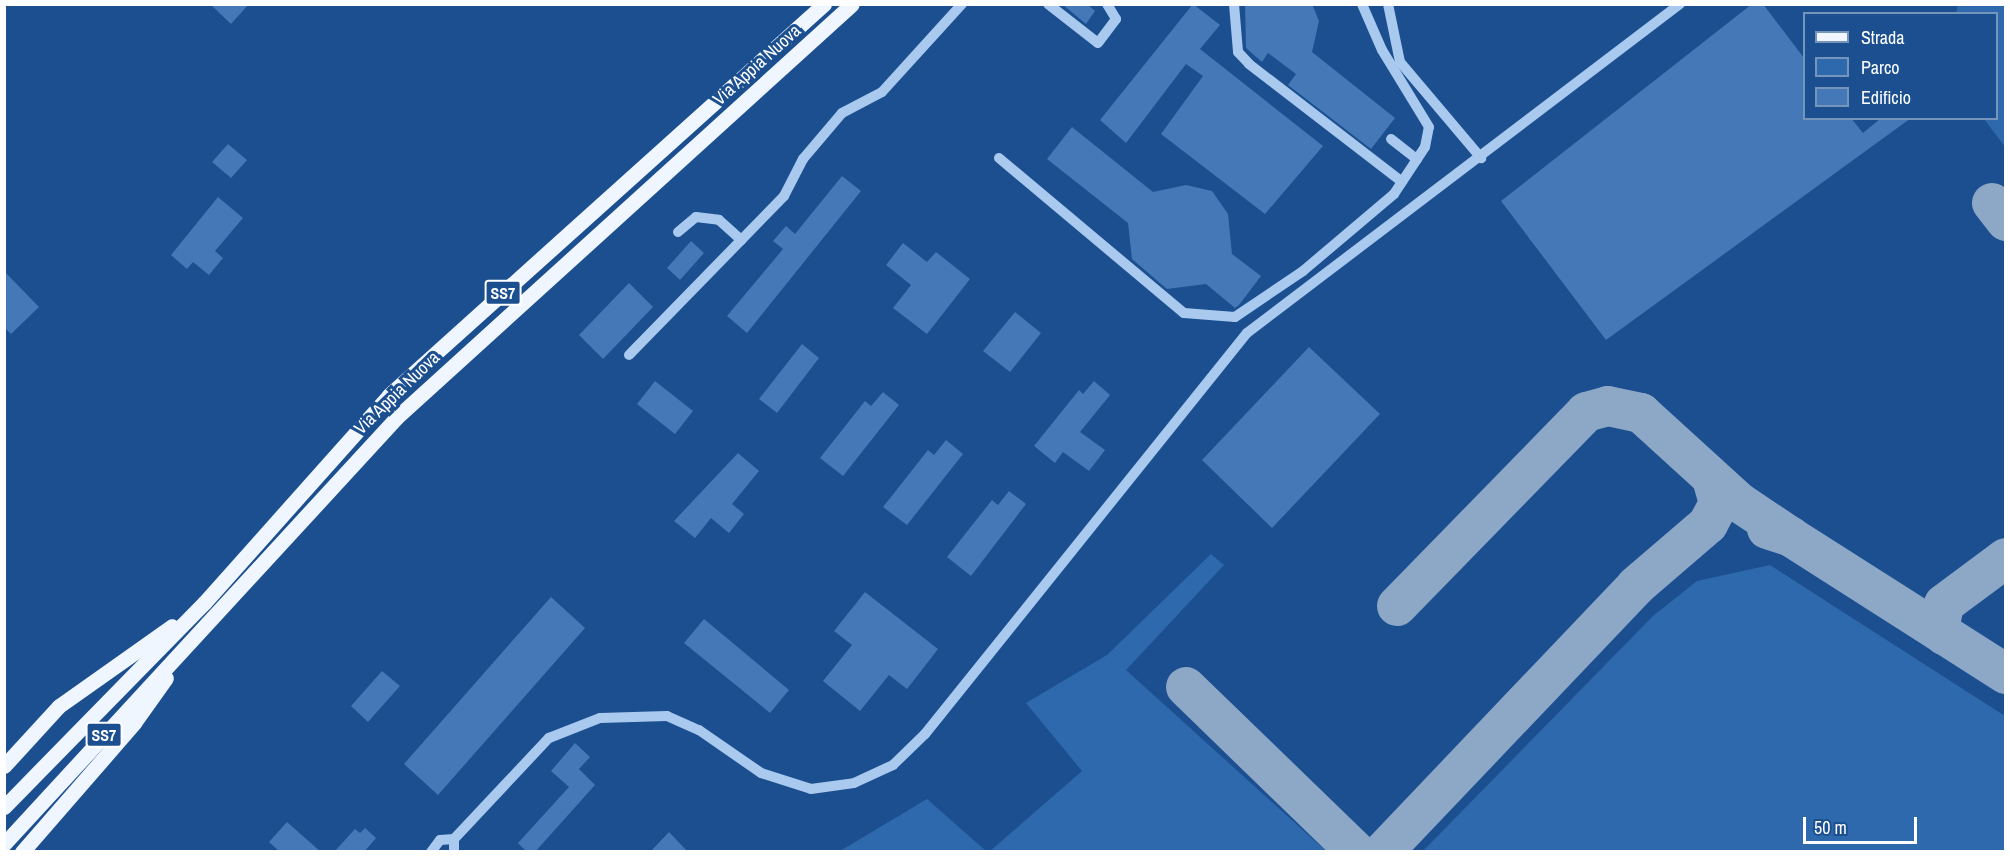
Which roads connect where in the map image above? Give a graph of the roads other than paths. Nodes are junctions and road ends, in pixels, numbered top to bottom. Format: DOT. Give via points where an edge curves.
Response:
graph roads {
  1 [pos="824,4"];
  2 [pos="852,4"];
  3 [pos="862,4"];
  4 [pos="962,4"];
  5 [pos="1048,4"];
  6 [pos="1107,4"];
  7 [pos="1234,4"];
  8 [pos="1362,4"];
  9 [pos="1388,4"];
  10 [pos="1680,4"];
  11 [pos="822,32"];
  12 [pos="1391,139"];
  13 [pos="999,158"];
  14 [pos="1481,158"];
  15 [pos="1417,159"];
  16 [pos="1402,182"];
  17 [pos="678,232"];
  18 [pos="741,240"];
  19 [pos="629,355"];
  20 [pos="204,603"];
  21 [pos="202,626"];
  22 [pos="4,766"];
  23 [pos="4,807"];
  24 [pos="454,839"];
  25 [pos="4,844"];
  26 [pos="22,852"];
  27 [pos="430,852"];
  28 [pos="454,852"];
  1 -- 20 [label="main road, Via Appia Nuova / SS7" via="389,395"];
  2 -- 11 [label="main road, Via Appia Nuova / SS7"];
  3 -- 11 [label="main road"];
  4 -- 18 [label="lane" via="882,92 842,113 802,159 784,196"];
  5 -- 6 [label="lane" via="1098,43 1116,19"];
  7 -- 16 [label="lane" via="1238,52 1249,64"];
  8 -- 15 [label="lane" via="1382,50 1429,127"];
  9 -- 14 [label="lane" via="1400,62"];
  10 -- 14 [label="lane"];
  11 -- 21 [label="main road, Via Appia Nuova / SS7" via="397,417"];
  12 -- 15 [label="lane"];
  13 -- 16 [label="lane" via="1184,313 1235,317 1304,271"];
  14 -- 24 [label="lane" via="1247,333 925,734 893,765 854,783 811,789 761,773 699,730 668,716 600,718 549,738"];
  15 -- 16 [label="lane"];
  17 -- 18 [label="lane" via="696,217 719,220"];
  18 -- 19 [label="lane"];
  20 -- 22 [label="main road" via="59,706"];
  20 -- 23 [label="main road, Via Appia Nuova / SS7"];
  21 -- 25 [label="main road, Via Appia Nuova / SS7"];
  21 -- 26 [label="main road" via="134,723"];
  24 -- 27 [label="lane" via="440,840"];
  24 -- 28 [label="lane"];
}
